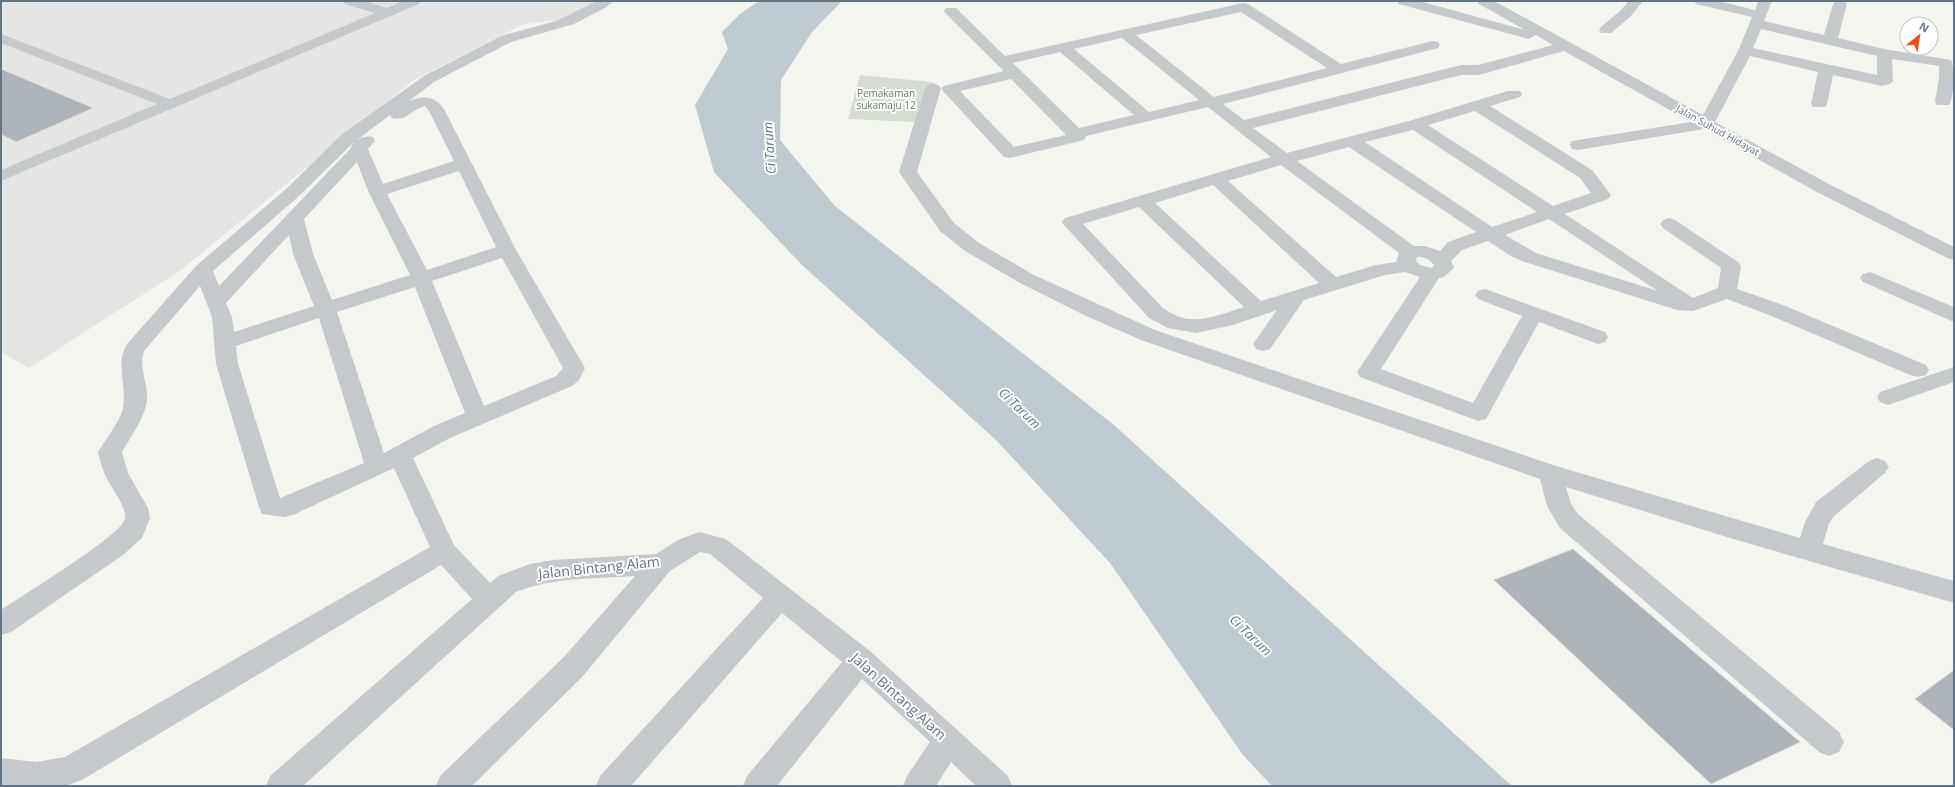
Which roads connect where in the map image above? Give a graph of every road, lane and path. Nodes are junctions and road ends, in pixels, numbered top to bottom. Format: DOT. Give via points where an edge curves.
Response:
graph roads {
  1 [pos="350,1"];
  2 [pos="414,1"];
  3 [pos="607,1"];
  4 [pos="1221,1"];
  5 [pos="1404,1"];
  6 [pos="1484,1"];
  7 [pos="1636,1"];
  8 [pos="1701,1"];
  9 [pos="1840,4"];
  10 [pos="1243,7"];
  11 [pos="951,11"];
  12 [pos="388,12"];
  13 [pos="1761,13"];
  14 [pos="1606,30"];
  15 [pos="1125,33"];
  16 [pos="1,38"];
  17 [pos="1830,41"];
  18 [pos="1561,44"];
  19 [pos="1433,45"];
  20 [pos="1063,47"];
  21 [pos="1744,51"];
  22 [pos="1884,53"];
  23 [pos="1002,60"];
  24 [pos="1950,64"];
  25 [pos="1340,69"];
  26 [pos="1826,70"];
  27 [pos="1015,73"];
  28 [pos="933,88"];
  29 [pos="1514,94"];
  30 [pos="1211,102"];
  31 [pos="1943,102"];
  32 [pos="170,104"];
  33 [pos="1820,104"];
  34 [pos="1477,105"];
  35 [pos="1145,117"];
  36 [pos="1415,124"];
  37 [pos="1706,124"];
  38 [pos="1246,130"];
  39 [pos="1075,134"];
  40 [pos="1352,141"];
  41 [pos="1578,145"];
  42 [pos="360,147"];
  43 [pos="1283,159"];
  44 [pos="463,164"];
  45 [pos="1,176"];
  46 [pos="1216,179"];
  47 [pos="377,191"];
  48 [pos="1143,201"];
  49 [pos="1059,209"];
  50 [pos="1552,214"];
  51 [pos="295,218"];
  52 [pos="1071,222"];
  53 [pos="1669,224"];
  54 [pos="1490,234"];
  55 [pos="508,250"];
  56 [pos="1954,254"];
  57 [pos="1424,261"];
  58 [pos="203,270"];
  59 [pos="420,277"];
  60 [pos="1870,278"];
  61 [pos="1333,285"];
  62 [pos="1727,292"];
  63 [pos="1485,295"];
  64 [pos="1297,296"];
  65 [pos="216,302"];
  66 [pos="1693,305"];
  67 [pos="1258,309"];
  68 [pos="326,310"];
  69 [pos="1534,313"];
  70 [pos="1954,315"];
  71 [pos="1598,337"];
  72 [pos="226,342"];
  73 [pos="1263,344"];
  74 [pos="1918,370"];
  75 [pos="1954,374"];
  76 [pos="1888,397"];
  77 [pos="477,416"];
  78 [pos="400,455"];
  79 [pos="377,467"];
  80 [pos="1877,467"];
  81 [pos="1550,473"];
  82 [pos="444,551"];
  83 [pos="1809,551"];
  84 [pos="661,564"];
  85 [pos="1954,592"];
  86 [pos="780,597"];
  87 [pos="489,599"];
  88 [pos="1,624"];
  89 [pos="860,660"];
  90 [pos="949,740"];
  91 [pos="1829,742"];
  92 [pos="1,772"];
  93 [pos="281,786"];
  94 [pos="451,786"];
  95 [pos="611,786"];
  96 [pos="758,786"];
  97 [pos="918,786"];
  98 [pos="997,786"];
  1 -- 12 [label="street"];
  2 -- 12 [label="street"];
  3 -- 58 [label="street" via="582,16 545,30 506,39 429,79 347,139 292,192"];
  4 -- 10 [label="street"];
  5 -- 18 [label="street"];
  6 -- 18 [label="street, Jalan Suhud Hidayat"];
  7 -- 14 [label="street"];
  8 -- 13 [label="street"];
  9 -- 17 [label="street"];
  10 -- 15 [label="street"];
  10 -- 25 [label="street"];
  11 -- 23 [label="street"];
  12 -- 32 [label="street"];
  13 -- 17 [label="street"];
  13 -- 21 [label="street"];
  15 -- 20 [label="street"];
  15 -- 30 [label="street"];
  16 -- 32 [label="street"];
  17 -- 22 [label="street"];
  18 -- 37 [label="street, Jalan Suhud Hidayat"];
  18 -- 38 [label="street" via="1469,75"];
  19 -- 25 [label="street"];
  20 -- 23 [label="street"];
  20 -- 35 [label="street"];
  21 -- 26 [label="street"];
  21 -- 37 [label="street"];
  22 -- 24 [label="street"];
  22 -- 26 [label="street" via="1885,81"];
  23 -- 27 [label="street"];
  24 -- 31 [label="street"];
  25 -- 30 [label="street"];
  26 -- 33 [label="street"];
  27 -- 39 [label="street"];
  27 -- 39 [label="street" via="949,89 1010,153 1078,137"];
  28 -- 81 [label="street" via="908,172 947,227 972,247 1027,279 1148,335"];
  29 -- 34 [label="street"];
  30 -- 35 [label="street"];
  30 -- 38 [label="street"];
  32 -- 45 [label="street"];
  34 -- 36 [label="street"];
  34 -- 50 [label="street" via="1586,174 1602,195"];
  35 -- 39 [label="street"];
  36 -- 40 [label="street"];
  36 -- 50 [label="street"];
  37 -- 41 [label="street"];
  37 -- 56 [label="street, Jalan Suhud Hidayat" via="1821,187"];
  38 -- 43 [label="street"];
  40 -- 43 [label="street"];
  40 -- 54 [label="street"];
  42 -- 44 [label="street" via="408,108 424,101 430,102 436,109"];
  42 -- 47 [label="street"];
  42 -- 51 [label="street"];
  43 -- 46 [label="street"];
  43 -- 57 [label="street"];
  44 -- 47 [label="street"];
  44 -- 55 [label="street"];
  46 -- 48 [label="street"];
  46 -- 61 [label="street"];
  47 -- 59 [label="street"];
  48 -- 52 [label="street"];
  48 -- 67 [label="street"];
  49 -- 52 [label="street"];
  50 -- 54 [label="street"];
  50 -- 66 [label="street"];
  51 -- 65 [label="street"];
  51 -- 68 [label="street" via="303,254"];
  52 -- 67 [label="street" via="1156,313 1175,323 1196,326 1217,323"];
  53 -- 62 [label="street" via="1731,266"];
  54 -- 57 [label="street" via="1455,246"];
  54 -- 66 [label="street" via="1529,257 1658,299"];
  55 -- 59 [label="street"];
  55 -- 77 [label="street" via="574,368 564,381"];
  57 -- 61 [label="street" via="1384,269"];
  57 -- 69 [label="street" via="1368,372 1478,413"];
  58 -- 65 [label="street"];
  58 -- 88 [label="street" via="140,341 131,358 136,394 134,411 110,452 116,474 136,508 138,518 134,531 114,548"];
  59 -- 68 [label="street"];
  59 -- 77 [label="street"];
  60 -- 70 [label="street"];
  61 -- 64 [label="street"];
  62 -- 66 [label="street"];
  62 -- 74 [label="street"];
  63 -- 69 [label="street"];
  64 -- 67 [label="street"];
  64 -- 73 [label="street"];
  65 -- 72 [label="street" via="222,317"];
  68 -- 72 [label="street"];
  68 -- 79 [label="street"];
  69 -- 71 [label="street"];
  72 -- 79 [label="street" via="228,364 270,507 284,508"];
  75 -- 76 [label="street"];
  77 -- 78 [label="street"];
  78 -- 79 [label="street"];
  78 -- 82 [label="street"];
  80 -- 83 [label="street" via="1825,509 1817,522"];
  81 -- 83 [label="street"];
  81 -- 91 [label="street" via="1559,506 1568,521"];
  82 -- 87 [label="street"];
  82 -- 92 [label="street" via="71,770 45,777 20,777"];
  83 -- 85 [label="street"];
  84 -- 86 [label="street, Jalan Bintang Alam" via="686,547 699,542 717,546"];
  84 -- 87 [label="street, Jalan Bintang Alam" via="530,575 507,584"];
  84 -- 94 [label="street" via="573,667"];
  86 -- 89 [label="street, Jalan Bintang Alam"];
  86 -- 95 [label="street"];
  87 -- 93 [label="street, Jalan Bintang Alam"];
  89 -- 90 [label="street, Jalan Bintang Alam"];
  89 -- 96 [label="street"];
  90 -- 97 [label="street"];
  90 -- 98 [label="street, Jalan Bintang Alam"];
}
